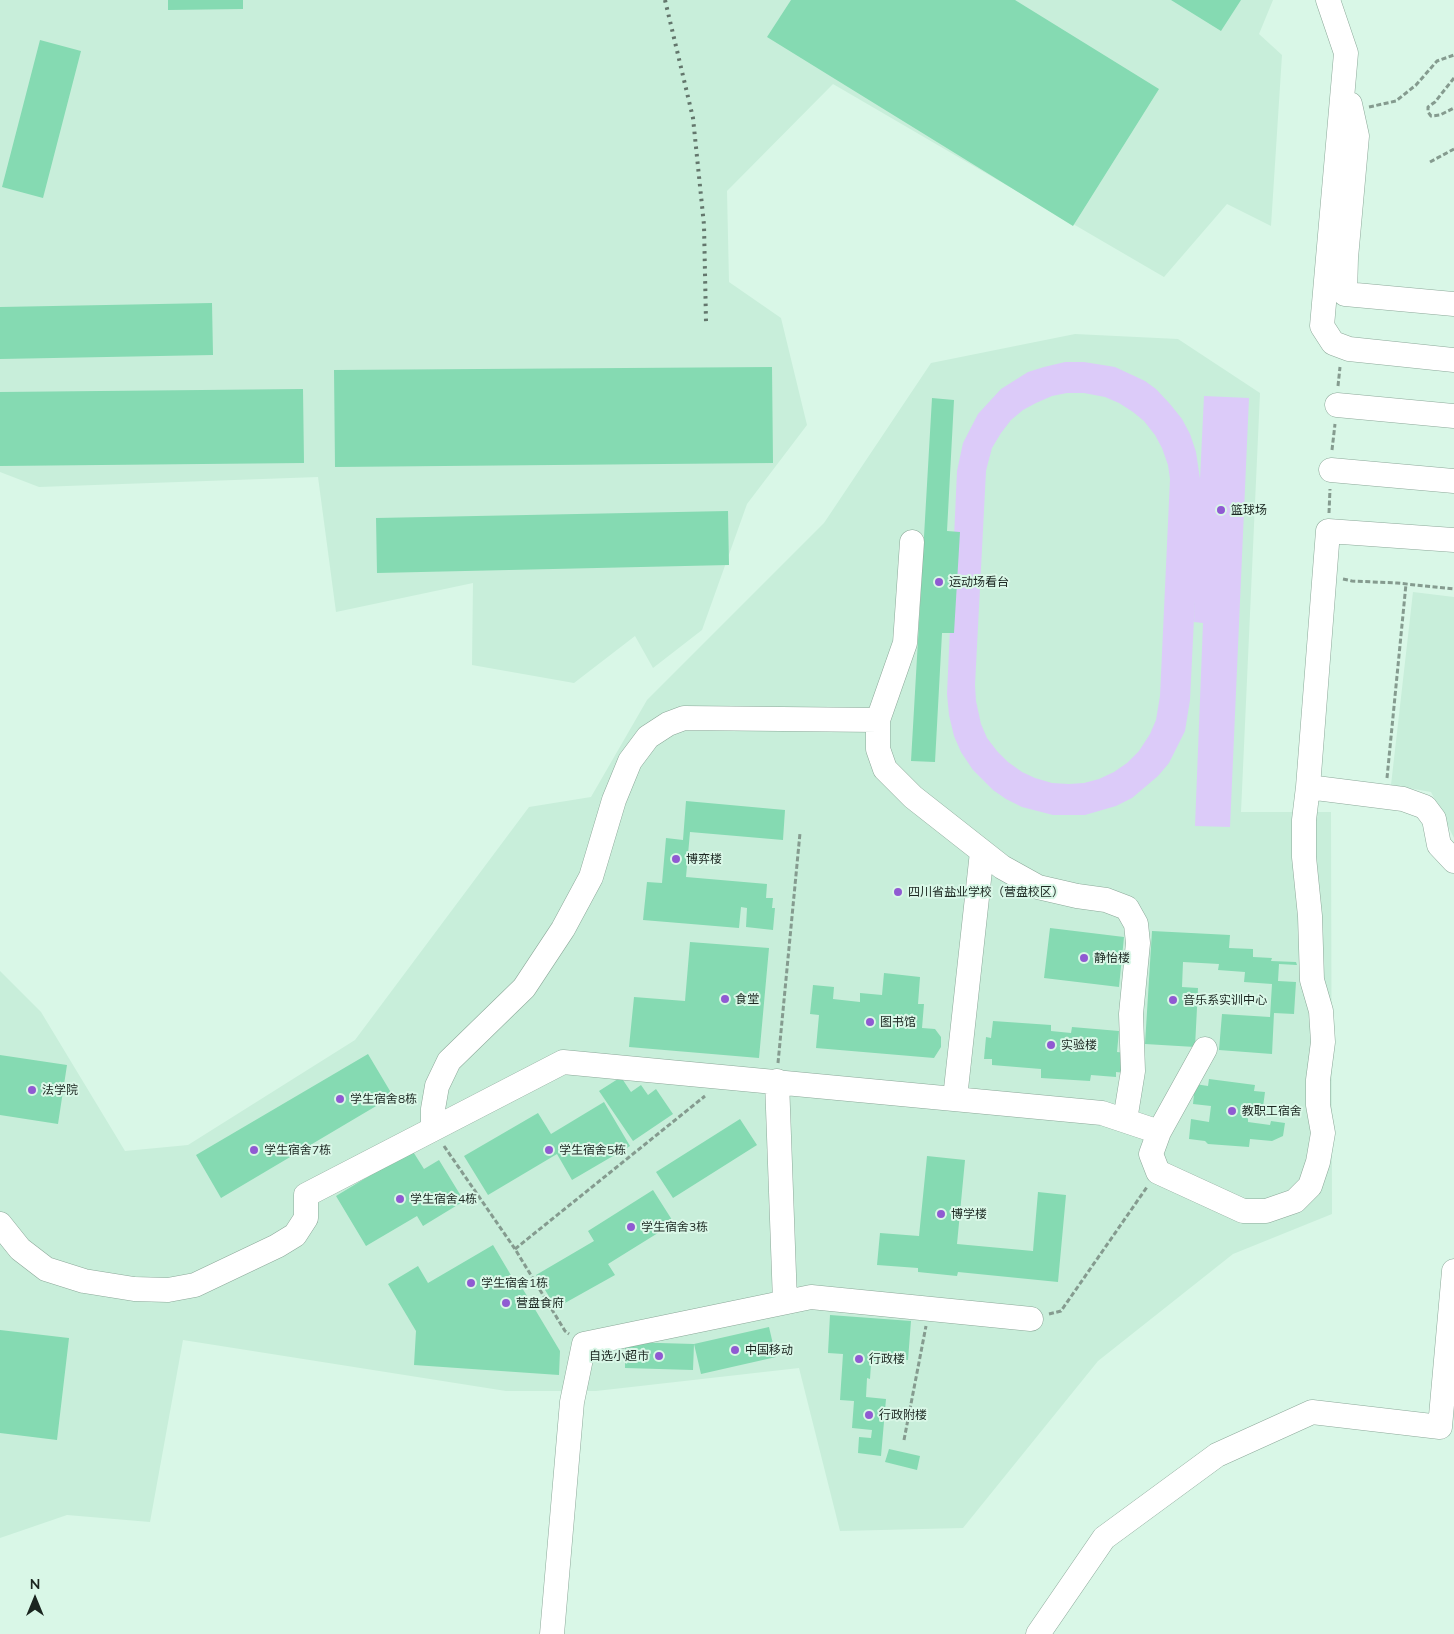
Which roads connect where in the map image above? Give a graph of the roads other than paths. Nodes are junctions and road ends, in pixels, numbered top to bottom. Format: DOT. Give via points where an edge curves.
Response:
graph roads {
  1 [pos="1328,0"];
  2 [pos="1345,79"];
  3 [pos="1454,304"];
  4 [pos="1454,360"];
  5 [pos="1337,405"];
  6 [pos="1454,416"];
  7 [pos="1330,470"];
  8 [pos="1454,481"];
  9 [pos="1454,540"];
  10 [pos="912,542"];
  11 [pos="878,720"];
  12 [pos="1308,787"];
  13 [pos="982,852"];
  14 [pos="1454,860"];
  15 [pos="1205,1049"];
  16 [pos="776,1081"];
  17 [pos="955,1098"];
  18 [pos="1125,1120"];
  19 [pos="433,1129"];
  20 [pos="1159,1132"];
  21 [pos="0,1224"];
  22 [pos="1454,1271"];
  23 [pos="785,1302"];
  24 [pos="1031,1319"];
  25 [pos="1447,1428"];
  26 [pos="552,1634"];
  27 [pos="1038,1634"];
  1 -- 2 [label="street" via="1346,53"];
  2 -- 3 [label="street" via="1357,136 1345,294"];
  2 -- 4 [label="street" via="1322,326 1333,343 1349,349"];
  5 -- 6 [label="street"];
  7 -- 8 [label="street"];
  9 -- 12 [label="street" via="1328,531"];
  10 -- 11 [label="street" via="904,643"];
  11 -- 13 [label="street" via="878,749 885,769 913,797"];
  11 -- 19 [label="street" via="684,718 668,724 648,738 630,762 614,800 591,877 563,929 524,988 449,1061 437,1086 432,1109"];
  12 -- 14 [label="street" via="1403,799 1425,807 1434,819 1438,845"];
  12 -- 20 [label="street" via="1304,857 1312,980 1322,1011 1324,1042 1318,1080 1323,1134 1310,1186 1295,1201 1266,1211 1243,1211 1158,1172 1151,1154"];
  13 -- 17 [label="street"];
  13 -- 18 [label="street" via="1038,887 1106,900 1127,908 1136,924 1138,943 1131,1014 1133,1071"];
  15 -- 20 [label="street"];
  16 -- 17 [label="street"];
  16 -- 19 [label="street" via="562,1062"];
  16 -- 23 [label="street"];
  17 -- 18 [label="street" via="1102,1112"];
  18 -- 20 [label="street"];
  19 -- 21 [label="street" via="306,1195 306,1218 295,1235 195,1285 168,1290 134,1289 84,1281 46,1269 20,1249"];
  22 -- 25 [label="street"];
  23 -- 24 [label="street" via="811,1297"];
  23 -- 26 [label="street" via="584,1344 572,1402"];
  25 -- 27 [label="street" via="1312,1412 1217,1455 1104,1538"];
}
